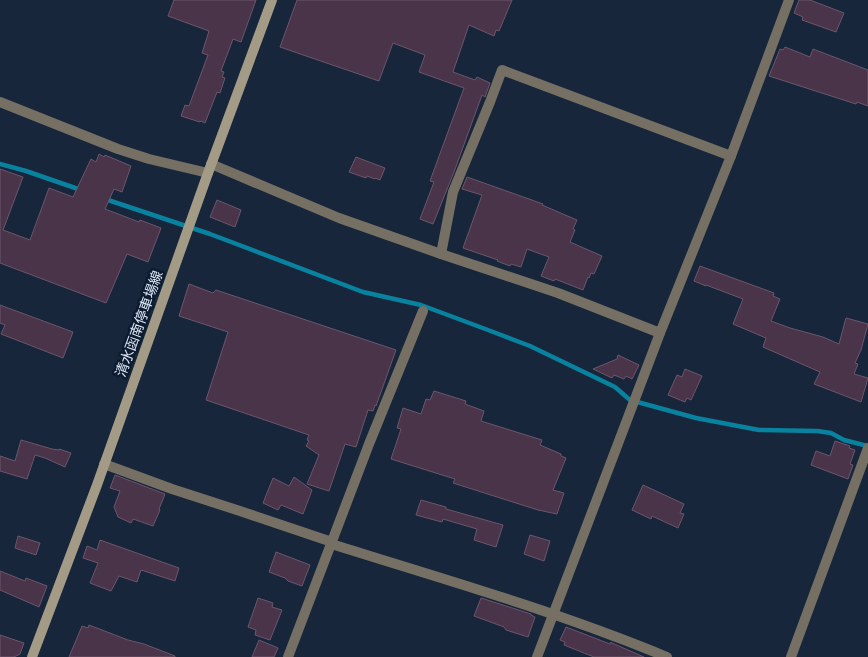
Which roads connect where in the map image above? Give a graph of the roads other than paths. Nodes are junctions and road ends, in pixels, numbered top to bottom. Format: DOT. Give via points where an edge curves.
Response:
graph roads {
  1 [pos="272,0"];
  2 [pos="789,0"];
  3 [pos="0,102"];
  4 [pos="731,156"];
  5 [pos="209,169"];
  6 [pos="440,254"];
  7 [pos="423,311"];
  8 [pos="660,333"];
  9 [pos="868,448"];
  10 [pos="104,464"];
  11 [pos="331,543"];
  12 [pos="554,614"];
  13 [pos="32,657"];
  14 [pos="288,657"];
  15 [pos="538,657"];
  16 [pos="667,657"];
  17 [pos="791,657"];
  1 -- 5 [label="main road, 清水函南停車場線"];
  2 -- 4 [label="street"];
  3 -- 5 [label="street" via="148,159"];
  4 -- 6 [label="street" via="502,70 453,192"];
  4 -- 8 [label="street"];
  5 -- 6 [label="street"];
  5 -- 10 [label="main road, 清水函南停車場線"];
  6 -- 8 [label="street" via="558,293"];
  7 -- 11 [label="street"];
  8 -- 12 [label="street"];
  9 -- 17 [label="street"];
  10 -- 11 [label="street"];
  10 -- 13 [label="main road, 清水函南停車場線"];
  11 -- 12 [label="street"];
  11 -- 14 [label="street"];
  12 -- 15 [label="street"];
  12 -- 16 [label="street"];
}
